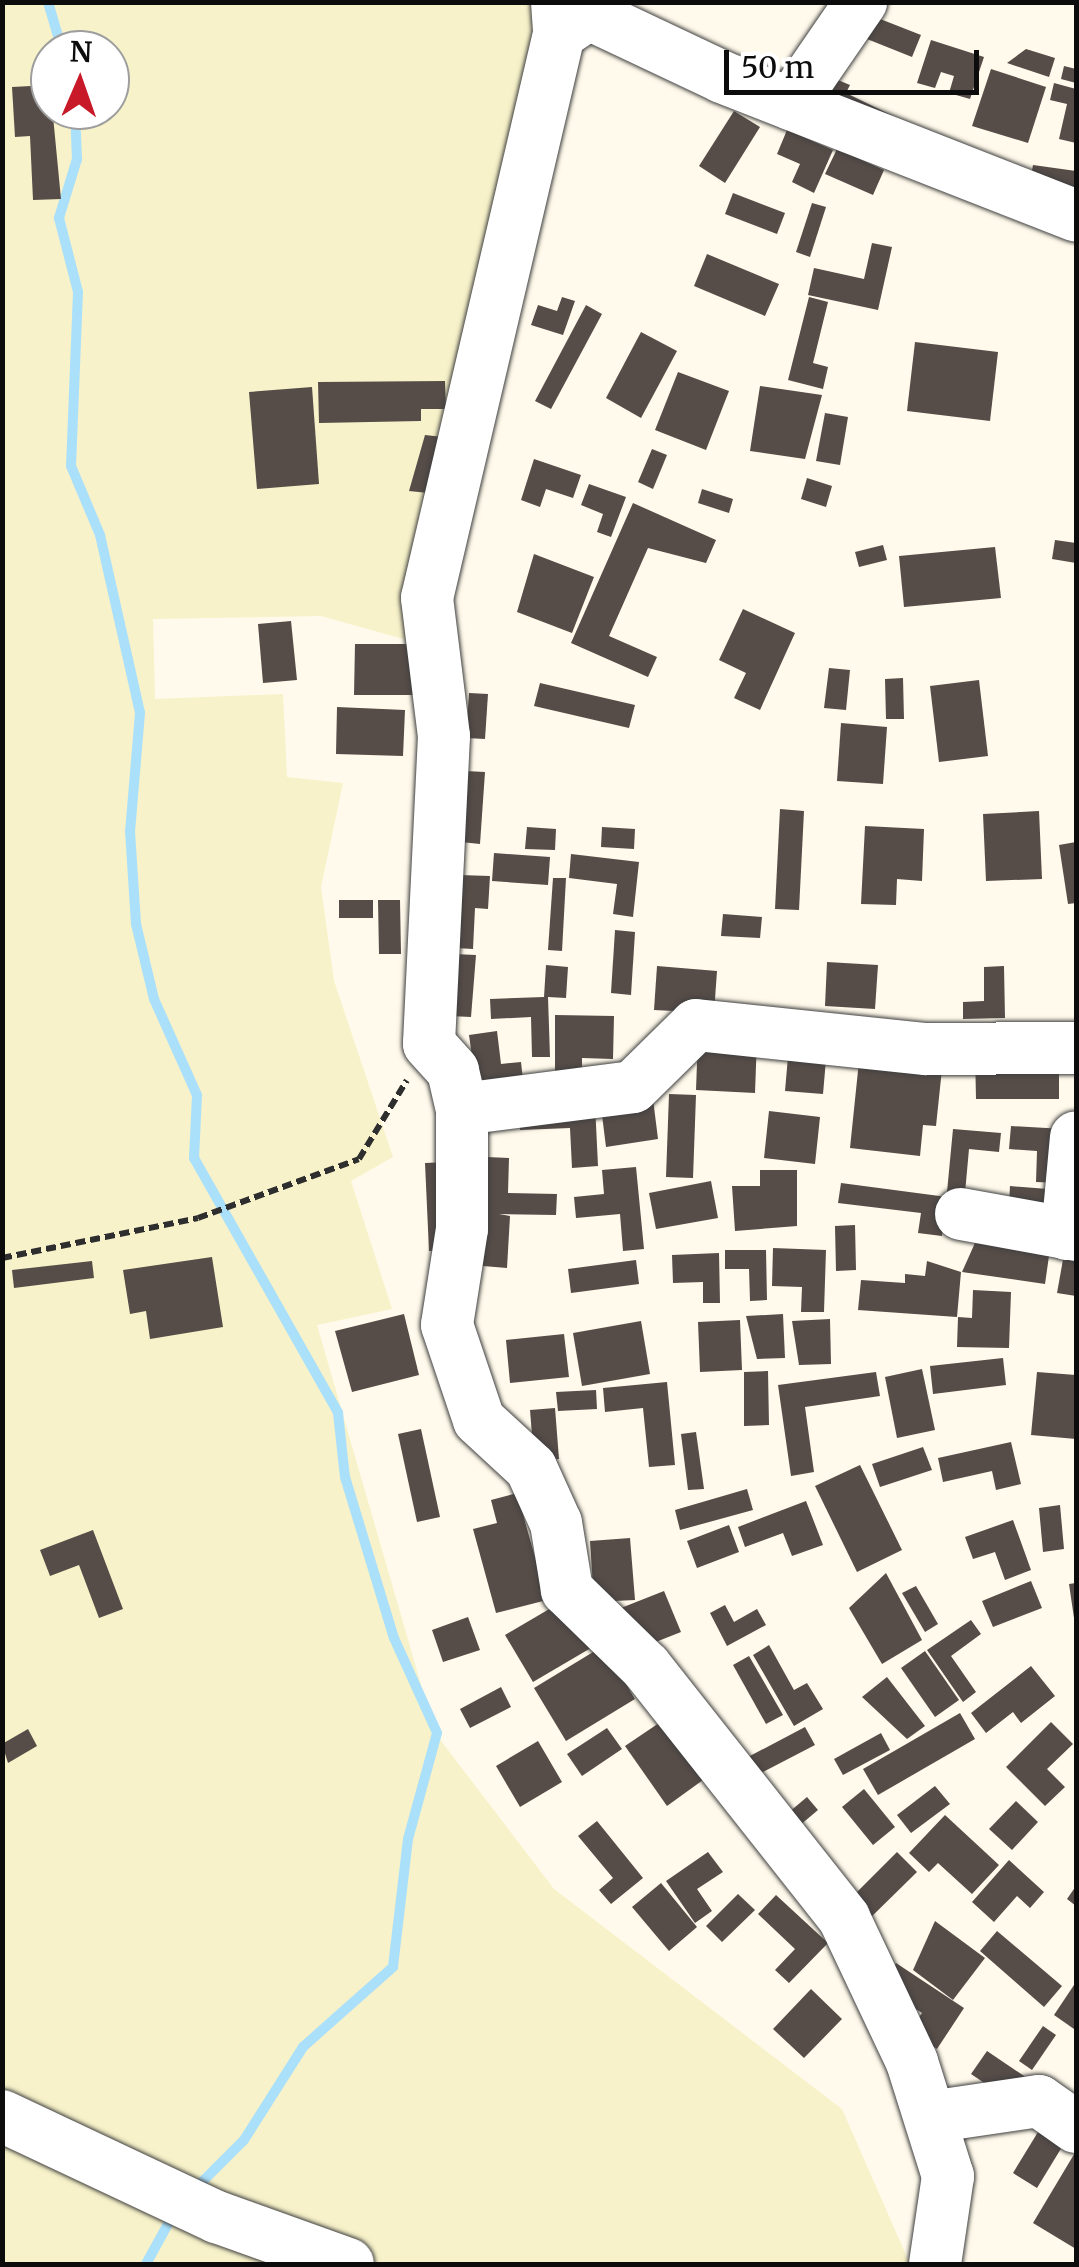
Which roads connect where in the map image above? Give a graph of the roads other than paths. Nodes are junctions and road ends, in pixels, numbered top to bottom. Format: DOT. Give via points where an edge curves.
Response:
graph roads {
  1 [pos="861,2"];
  2 [pos="558,18"];
  3 [pos="791,104"];
  4 [pos="1076,216"];
  5 [pos="1076,1048"];
  6 [pos="462,1109"];
  7 [pos="1076,1137"];
  8 [pos="961,1214"];
  9 [pos="1072,1234"];
  10 [pos="2,2116"];
  11 [pos="930,2118"];
  12 [pos="1076,2126"];
  13 [pos="348,2264"];
  14 [pos="936,2264"];
  1 -- 3 [label="street"];
  2 -- 3 [label="street" via="589,14"];
  2 -- 6 [label="street" via="427,598 444,736 429,1044 453,1071"];
  3 -- 4 [label="street"];
  5 -- 6 [label="street" via="926,1049 696,1025 633,1087"];
  6 -- 11 [label="street" via="462,1229 446,1326 479,1420 530,1468 556,1522 567,1590 646,1667 844,1918"];
  7 -- 9 [label="street"];
  8 -- 9 [label="street"];
  10 -- 13 [label="street" via="217,2216"];
  11 -- 12 [label="street" via="1039,2102"];
  11 -- 14 [label="street" via="948,2176"];
}
